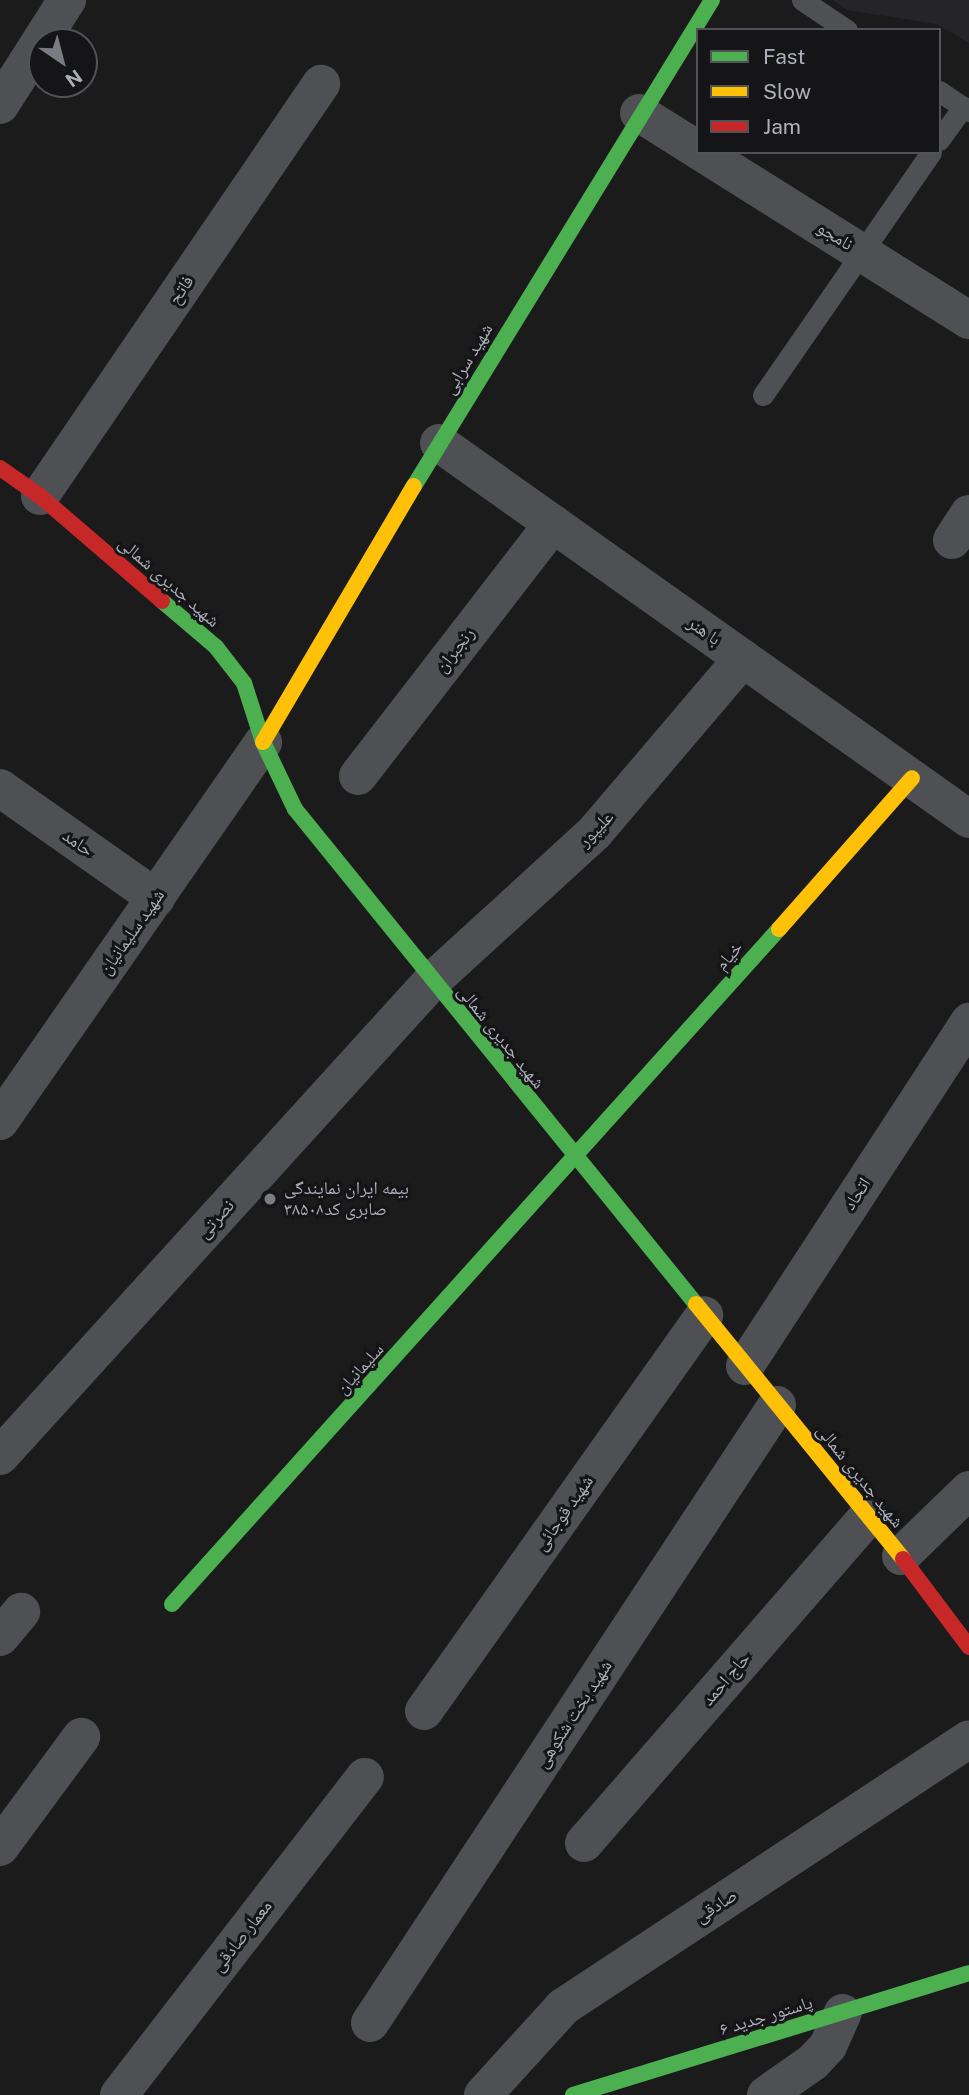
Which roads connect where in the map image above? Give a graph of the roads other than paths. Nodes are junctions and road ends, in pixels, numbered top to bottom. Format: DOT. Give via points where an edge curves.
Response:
graph roads {
  1 [pos="67,0"];
  2 [pos="712,0"];
  3 [pos="802,0"];
  4 [pos="844,28"];
  5 [pos="321,84"];
  6 [pos="941,92"];
  7 [pos="0,105"];
  8 [pos="966,109"];
  9 [pos="639,113"];
  10 [pos="941,138"];
  11 [pos="696,149"];
  12 [pos="704,154"];
  13 [pos="930,154"];
  14 [pos="861,253"];
  15 [pos="969,320"];
  16 [pos="762,395"];
  17 [pos="439,443"];
  18 [pos="0,468"];
  19 [pos="40,496"];
  20 [pos="553,524"];
  21 [pos="743,658"];
  22 [pos="263,742"];
  23 [pos="358,776"];
  24 [pos="912,778"];
  25 [pos="0,788"];
  26 [pos="969,819"];
  27 [pos="156,898"];
  28 [pos="431,982"];
  29 [pos="969,1022"];
  30 [pos="0,1121"];
  31 [pos="576,1159"];
  32 [pos="704,1315"];
  33 [pos="745,1366"];
  34 [pos="777,1405"];
  35 [pos="0,1456"];
  36 [pos="969,1490"];
  37 [pos="868,1516"];
  38 [pos="901,1556"];
  39 [pos="172,1604"];
  40 [pos="969,1647"];
  41 [pos="424,1711"];
  42 [pos="81,1737"];
  43 [pos="969,1739"];
  44 [pos="365,1777"];
  45 [pos="583,1843"];
  46 [pos="0,1847"];
  47 [pos="969,1973"];
  48 [pos="843,2013"];
  49 [pos="370,2023"];
  50 [pos="119,2095"];
  51 [pos="483,2095"];
  52 [pos="573,2095"];
  53 [pos="766,2095"];
  1 -- 7 [label="street"];
  2 -- 9 [label="main road, شهید سرابی"];
  3 -- 4 [label="lane"];
  5 -- 19 [label="street, فاتح"];
  6 -- 8 [label="lane"];
  8 -- 10 [label="lane"];
  9 -- 11 [label="street, نامجو"];
  9 -- 17 [label="main road, شهید سرابی"];
  12 -- 14 [label="street, نامجو"];
  13 -- 14 [label="lane"];
  14 -- 15 [label="street, نامجو"];
  14 -- 16 [label="lane"];
  17 -- 20 [label="street, با هنر"];
  17 -- 22 [label="main road, شهید سرابی"];
  18 -- 19 [label="main road, شهید جدیری شمالی"];
  19 -- 22 [label="main road, شهید جدیری شمالی" via="216,647 244,683"];
  20 -- 21 [label="street, با هنر"];
  20 -- 23 [label="street, رنجبران"];
  21 -- 24 [label="street, با هنر"];
  21 -- 28 [label="street, علیپور" via="595,832"];
  22 -- 27 [label="street, شهید سلیمانیان"];
  22 -- 28 [label="main road, شهید جدیری شمالی" via="295,809"];
  24 -- 26 [label="street, با هنر"];
  24 -- 31 [label="main road, خیام"];
  25 -- 27 [label="street, حامد"];
  27 -- 30 [label="street, شهید سلیمانیان"];
  28 -- 31 [label="main road, شهید جدیری شمالی"];
  28 -- 35 [label="street, نصرتی"];
  29 -- 33 [label="street, اتحاد"];
  31 -- 32 [label="main road, شهید جدیری شمالی"];
  31 -- 39 [label="main road, سلیمانیان"];
  32 -- 33 [label="main road, شهید جدیری شمالی"];
  32 -- 41 [label="street, شهید قوجائی"];
  33 -- 34 [label="main road, شهید جدیری شمالی"];
  34 -- 37 [label="main road, شهید جدیری شمالی"];
  34 -- 49 [label="street, شهید بخت شکوهی"];
  36 -- 38 [label="street"];
  37 -- 38 [label="main road, شهید جدیری شمالی"];
  37 -- 45 [label="street, حاج احمد"];
  38 -- 40 [label="main road, شهید جدیری شمالی" via="956,1623"];
  42 -- 46 [label="street"];
  43 -- 51 [label="street, صادقی" via="563,2007"];
  44 -- 50 [label="street, معمار صادقی"];
  47 -- 48 [label="main road, پاستور جدید ۶"];
  48 -- 52 [label="main road, پاستور جدید ۶"];
  48 -- 53 [label="street" via="828,2046 813,2062"];
}
